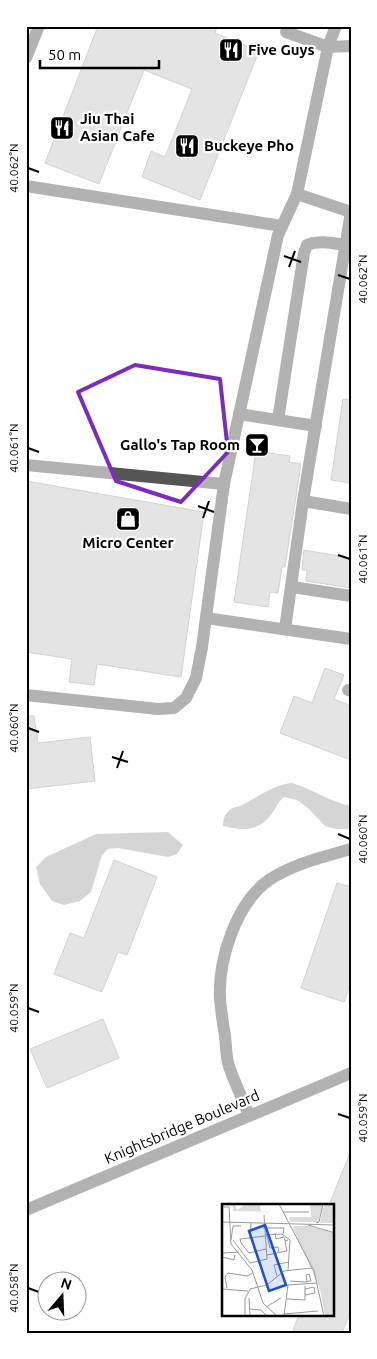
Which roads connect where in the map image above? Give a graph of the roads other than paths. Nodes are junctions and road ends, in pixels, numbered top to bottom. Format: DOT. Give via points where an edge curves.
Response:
graph roads {
  1 [pos="39,26"];
  2 [pos="336,26"];
  3 [pos="286,32"];
  4 [pos="351,46"];
  5 [pos="328,48"];
  6 [pos="26,58"];
  7 [pos="26,186"];
  8 [pos="297,194"];
  9 [pos="351,212"];
  10 [pos="282,226"];
  11 [pos="345,245"];
  12 [pos="239,414"];
  13 [pos="278,420"];
  14 [pos="316,426"];
  15 [pos="26,465"];
  16 [pos="224,484"];
  17 [pos="304,501"];
  18 [pos="351,509"];
  19 [pos="292,587"];
  20 [pos="351,596"];
  21 [pos="206,618"];
  22 [pos="285,630"];
  23 [pos="351,639"];
  24 [pos="26,695"];
  25 [pos="351,850"];
  26 [pos="351,1073"];
  27 [pos="249,1116"];
  28 [pos="26,1210"];
  1 -- 6 [label="street"];
  2 -- 5 [label="street"];
  3 -- 5 [label="street"];
  4 -- 5 [label="street"];
  5 -- 8 [label="street"];
  7 -- 10 [label="street"];
  8 -- 9 [label="street"];
  8 -- 10 [label="street"];
  9 -- 11 [label="street"];
  10 -- 12 [label="street"];
  11 -- 13 [label="street" via="313,242 304,252"];
  11 -- 14 [label="street"];
  12 -- 13 [label="street"];
  12 -- 16 [label="street"];
  13 -- 14 [label="street"];
  14 -- 17 [label="street"];
  15 -- 16 [label="street"];
  16 -- 21 [label="street"];
  17 -- 18 [label="street"];
  17 -- 19 [label="street"];
  19 -- 20 [label="street"];
  19 -- 22 [label="street"];
  21 -- 22 [label="street"];
  21 -- 24 [label="street" via="196,678 186,698 174,708"];
  22 -- 23 [label="street"];
  25 -- 27 [label="street" via="322,857 267,881 245,906 232,933 223,961 220,998 228,1063"];
  26 -- 27 [label="street, Knightsbridge Boulevard"];
  27 -- 28 [label="street, Knightsbridge Boulevard"];
}
